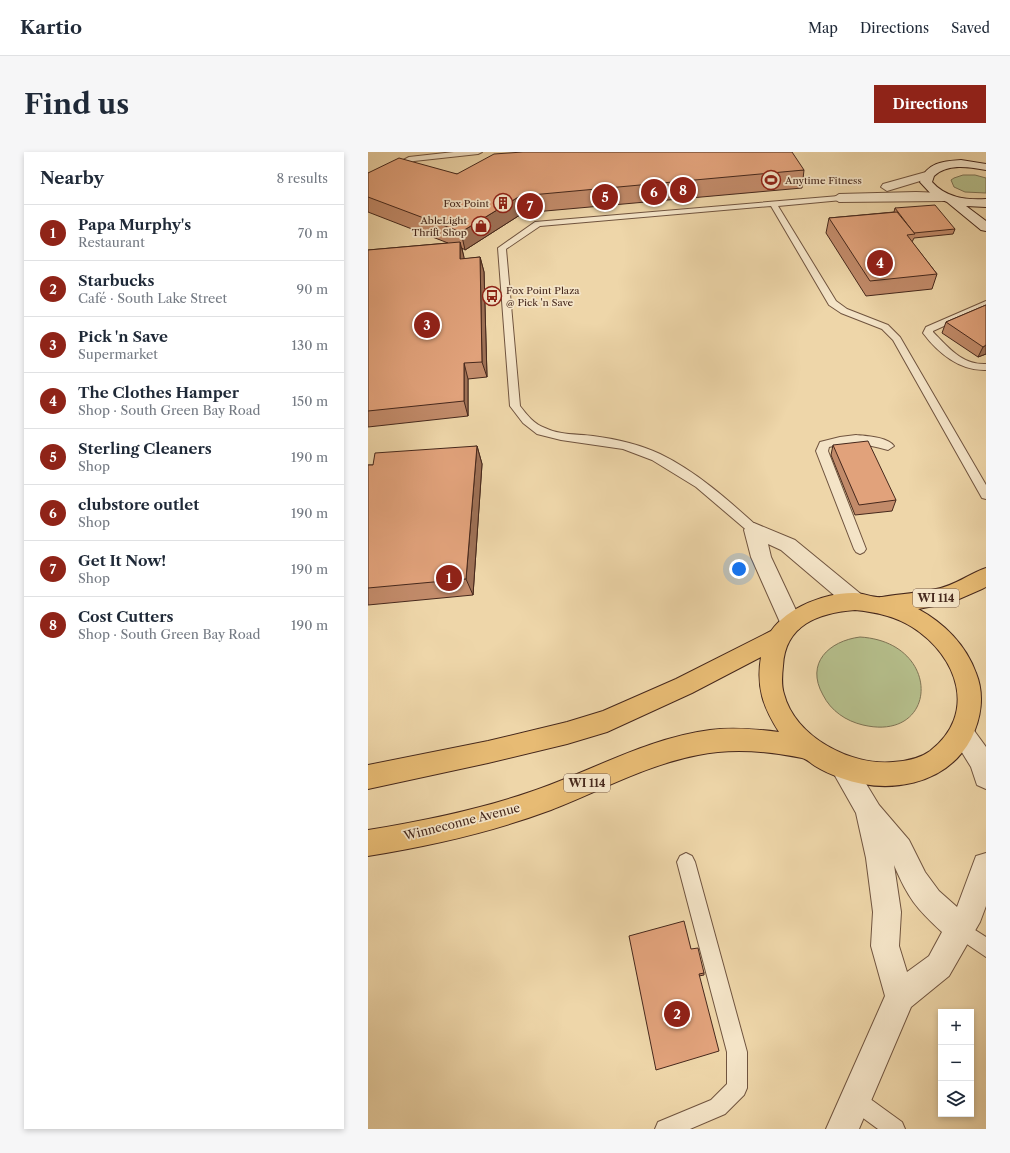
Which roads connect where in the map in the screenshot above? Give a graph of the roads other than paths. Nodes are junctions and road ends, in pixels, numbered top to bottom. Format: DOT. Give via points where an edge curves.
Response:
graph roads {
  1 [pos="478,152"];
  2 [pos="968,152"];
  3 [pos="934,155"];
  4 [pos="986,162"];
  5 [pos="938,167"];
  6 [pos="986,167"];
  7 [pos="926,176"];
  8 [pos="368,182"];
  9 [pos="839,198"];
  10 [pos="947,198"];
  11 [pos="773,203"];
  12 [pos="986,203"];
  13 [pos="986,227"];
  14 [pos="986,304"];
  15 [pos="986,368"];
  16 [pos="888,446"];
  17 [pos="986,495"];
  18 [pos="754,530"];
  19 [pos="860,549"];
  20 [pos="986,576"];
  21 [pos="855,602"];
  22 [pos="882,604"];
  23 [pos="785,630"];
  24 [pos="986,701"];
  25 [pos="965,728"];
  26 [pos="808,747"];
  27 [pos="842,767"];
  28 [pos="368,777"];
  29 [pos="986,777"];
  30 [pos="868,810"];
  31 [pos="368,843"];
  32 [pos="686,862"];
  33 [pos="986,866"];
  34 [pos="961,930"];
  35 [pos="986,948"];
  36 [pos="900,996"];
  37 [pos="855,1100"];
  38 [pos="665,1129"];
  39 [pos="842,1129"];
  40 [pos="895,1129"];
  1 -- 8 [label="lane" via="417,158"];
  2 -- 4 [label="street"];
  3 -- 5 [label="street"];
  5 -- 6 [label="street" via="958,164"];
  5 -- 7 [label="street"];
  7 -- 9 [label="street"];
  7 -- 10 [label="street" via="930,188"];
  9 -- 10 [label="street"];
  9 -- 11 [label="lane"];
  10 -- 12 [label="street"];
  10 -- 13 [label="street"];
  11 -- 17 [label="lane" via="832,303 844,311 885,327 897,339"];
  11 -- 18 [label="lane" via="538,224 502,248 515,406 525,420 541,431 563,437 598,440 639,450 674,466 720,500"];
  14 -- 15 [label="lane" via="929,329 928,333 966,367"];
  16 -- 19 [label="lane" via="861,438 833,441 824,444 822,451"];
  18 -- 21 [label="street" via="788,545"];
  18 -- 23 [label="street"];
  20 -- 22 [label="main road, WI 114" via="979,582 945,597"];
  21 -- 22 [label="main road"];
  21 -- 23 [label="main road" via="829,605 812,611"];
  22 -- 25 [label="main road" via="914,618 937,634 955,655 967,680 970,701"];
  23 -- 26 [label="main road" via="771,664 772,693 784,721"];
  23 -- 28 [label="main road" via="684,686 607,721 509,747"];
  24 -- 25 [label="main road"];
  25 -- 27 [label="main road" via="955,746 934,763 906,773 874,775"];
  25 -- 29 [label="street" via="982,762"];
  26 -- 27 [label="main road"];
  26 -- 31 [label="main road, Winneconne Avenue / WI 114" via="730,739 690,745 493,816 431,832"];
  27 -- 30 [label="street"];
  30 -- 34 [label="street" via="900,848 915,882 929,901"];
  30 -- 36 [label="street" via="879,858 887,912 885,946"];
  32 -- 38 [label="lane" via="737,1052 736,1088 718,1107"];
  33 -- 34 [label="street"];
  34 -- 35 [label="lane"];
  34 -- 36 [label="street" via="939,966"];
  36 -- 37 [label="street"];
  37 -- 39 [label="street"];
  37 -- 40 [label="lane"];
}
